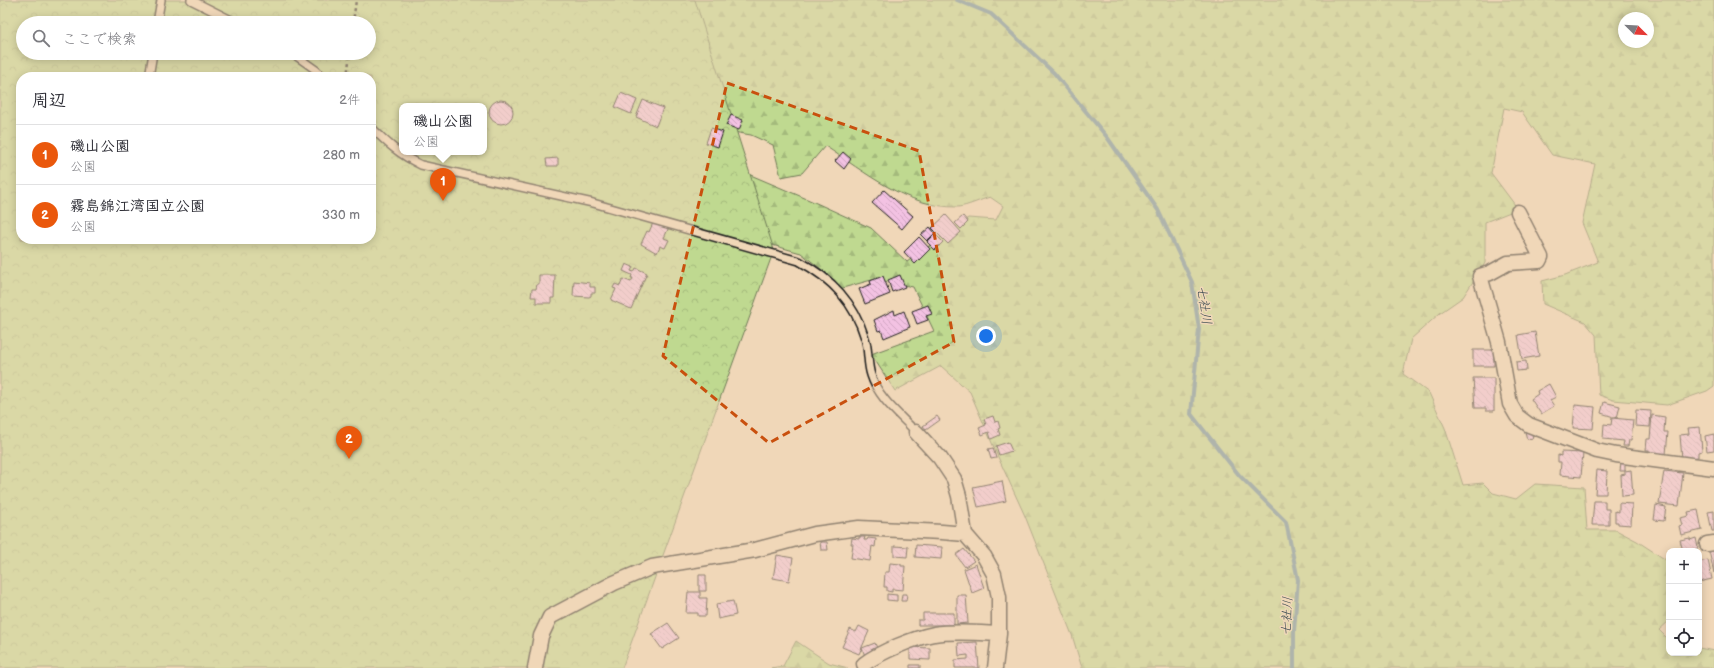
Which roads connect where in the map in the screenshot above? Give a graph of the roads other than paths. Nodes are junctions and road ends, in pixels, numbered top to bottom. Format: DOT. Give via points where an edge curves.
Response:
graph roads {
  1 [pos="191,0"];
  2 [pos="160,2"];
  3 [pos="158,16"];
  4 [pos="223,16"];
  5 [pos="152,60"];
  6 [pos="302,60"];
  7 [pos="150,72"];
  8 [pos="318,72"];
  9 [pos="376,132"];
  10 [pos="399,153"];
  11 [pos="402,155"];
  12 [pos="1518,212"];
  13 [pos="916,432"];
  14 [pos="1714,468"];
  15 [pos="965,534"];
  16 [pos="999,634"];
  17 [pos="864,664"];
  18 [pos="535,668"];
  19 [pos="995,668"];
  1 -- 4 [label="lane"];
  2 -- 3 [label="lane"];
  5 -- 7 [label="lane"];
  6 -- 8 [label="lane"];
  9 -- 10 [label="lane"];
  11 -- 13 [label="lane" via="421,165 592,203 799,261 832,283 854,310 865,339 870,374 880,394"];
  12 -- 14 [label="street" via="1541,257 1539,261 1508,263 1480,276 1500,342 1510,404 1517,416 1529,425 1597,451"];
  13 -- 15 [label="street" via="940,458 954,479"];
  15 -- 16 [label="street" via="984,556 994,574 999,596"];
  15 -- 18 [label="street" via="860,528 815,534 755,550 652,567 614,583 550,617 541,636"];
  16 -- 17 [label="street" via="934,634 876,655"];
  16 -- 19 [label="street"];
}
